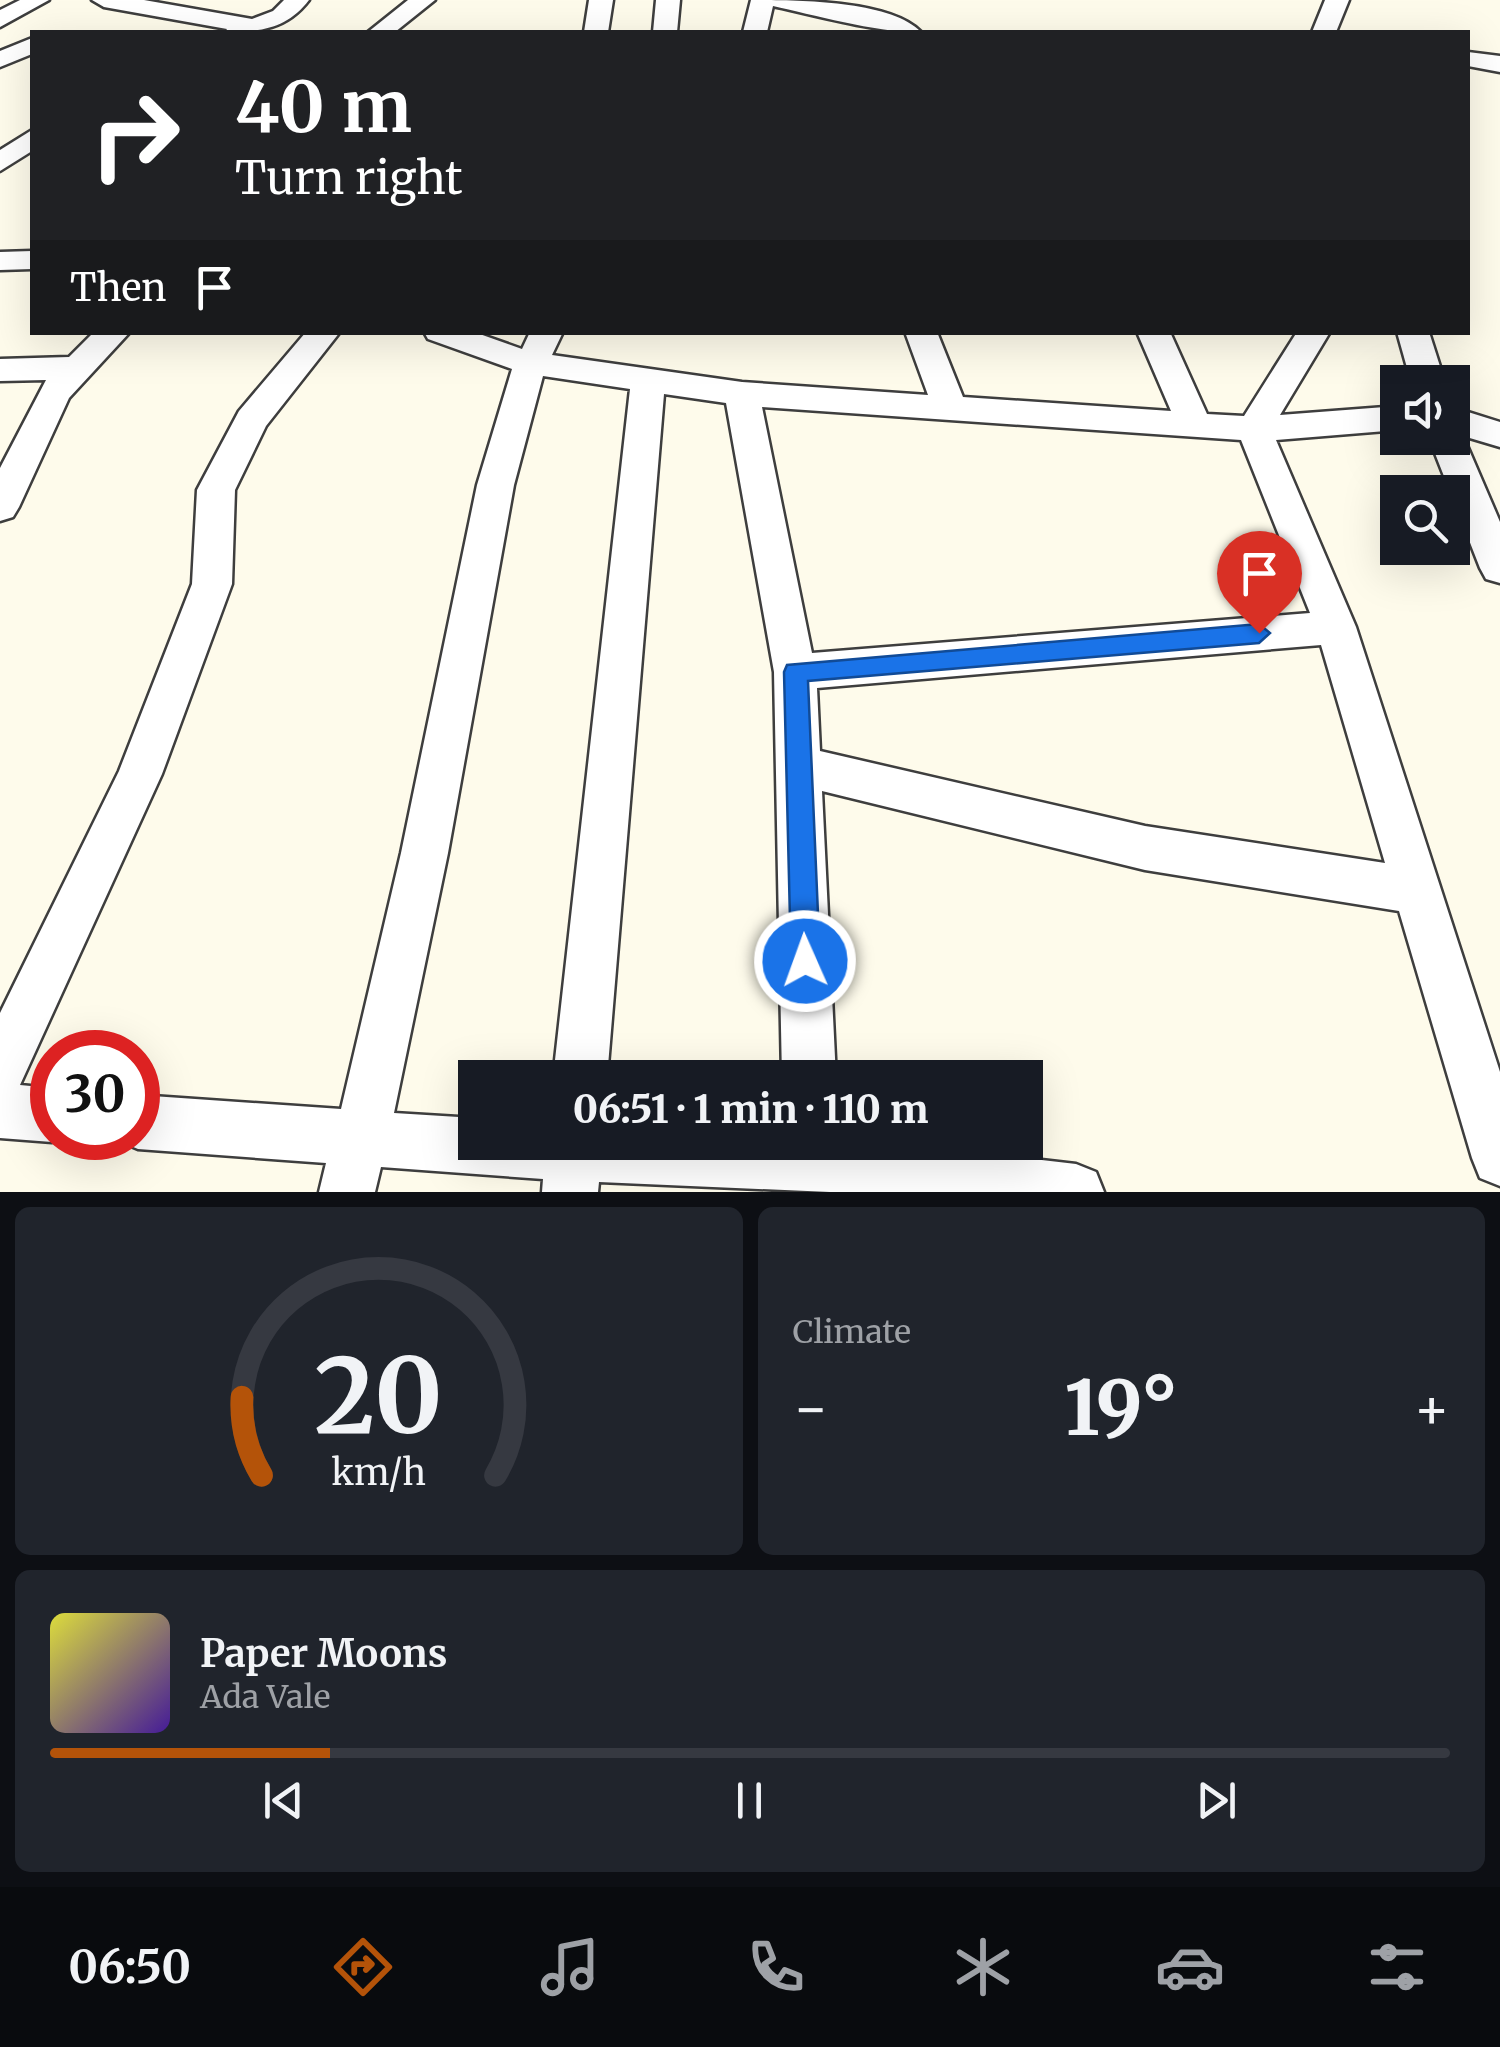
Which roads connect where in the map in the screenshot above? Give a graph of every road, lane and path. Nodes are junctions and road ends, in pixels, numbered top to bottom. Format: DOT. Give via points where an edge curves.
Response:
graph roads {
  1 [pos="38,0"];
  2 [pos="104,0"];
  3 [pos="296,0"];
  4 [pos="423,0"];
  5 [pos="601,0"];
  6 [pos="668,0"];
  7 [pos="763,0"];
  8 [pos="778,0"];
  9 [pos="1336,0"];
  10 [pos="2,19"];
  11 [pos="245,29"];
  12 [pos="383,30"];
  13 [pos="596,30"];
  14 [pos="665,30"];
  15 [pos="756,30"];
  16 [pos="904,30"];
  17 [pos="1325,30"];
  18 [pos="30,42"];
  19 [pos="30,45"];
  20 [pos="1470,59"];
  21 [pos="0,60"];
  22 [pos="1500,64"];
  23 [pos="30,140"];
  24 [pos="0,166"];
  25 [pos="30,172"];
  26 [pos="0,260"];
  27 [pos="30,260"];
  28 [pos="111,335"];
  29 [pos="322,335"];
  30 [pos="458,335"];
  31 [pos="922,335"];
  32 [pos="1154,335"];
  33 [pos="1312,335"];
  34 [pos="1414,335"];
  35 [pos="538,348"];
  36 [pos="1423,365"];
  37 [pos="78,368"];
  38 [pos="0,370"];
  39 [pos="648,380"];
  40 [pos="742,394"];
  41 [pos="951,410"];
  42 [pos="1380,419"];
  43 [pos="1195,425"];
  44 [pos="1470,425"];
  45 [pos="1254,429"];
  46 [pos="1500,435"];
  47 [pos="1455,455"];
  48 [pos="3,493"];
  49 [pos="1500,568"];
  50 [pos="1336,627"];
  51 [pos="796,672"];
  52 [pos="799,766"];
  53 [pos="1419,891"];
  54 [pos="582,1060"];
  55 [pos="808,1060"];
  56 [pos="0,1070"];
  57 [pos="0,1111"];
  58 [pos="30,1113"];
  59 [pos="160,1126"];
  60 [pos="1500,1158"];
  61 [pos="572,1163"];
  62 [pos="812,1165"];
  63 [pos="354,1166"];
  64 [pos="1073,1192"];
  1 -- 10 [label="street"];
  2 -- 11 [label="street"];
  3 -- 11 [label="street" via="281,16"];
  4 -- 12 [label="street"];
  5 -- 13 [label="street"];
  6 -- 14 [label="street"];
  7 -- 15 [label="street"];
  8 -- 16 [label="street"];
  9 -- 17 [label="street"];
  10 -- 18 [label="street"];
  19 -- 21 [label="street"];
  20 -- 22 [label="street"];
  23 -- 24 [label="street"];
  24 -- 25 [label="street"];
  26 -- 27 [label="street"];
  28 -- 37 [label="street"];
  29 -- 56 [label="street" via="251,420 216,490 212,584 140,774"];
  30 -- 35 [label="street"];
  31 -- 41 [label="street"];
  32 -- 43 [label="street"];
  33 -- 45 [label="street"];
  34 -- 36 [label="street"];
  35 -- 39 [label="street"];
  35 -- 63 [label="street" via="496,490 410,930"];
  37 -- 38 [label="street"];
  37 -- 48 [label="street" via="54,392"];
  39 -- 40 [label="street"];
  39 -- 54 [label="street"];
  40 -- 41 [label="street"];
  40 -- 51 [label="street"];
  41 -- 43 [label="street"];
  42 -- 45 [label="street"];
  43 -- 45 [label="street"];
  44 -- 46 [label="street"];
  45 -- 50 [label="street"];
  47 -- 49 [label="street"];
  50 -- 51 [label="street"];
  50 -- 53 [label="street"];
  51 -- 52 [label="street"];
  52 -- 53 [label="street" via="1144,848"];
  52 -- 55 [label="street"];
  53 -- 60 [label="street"];
  57 -- 58 [label="street"];
  59 -- 63 [label="street"];
  61 -- 62 [label="street"];
  61 -- 63 [label="street"];
  62 -- 64 [label="street"];
}
